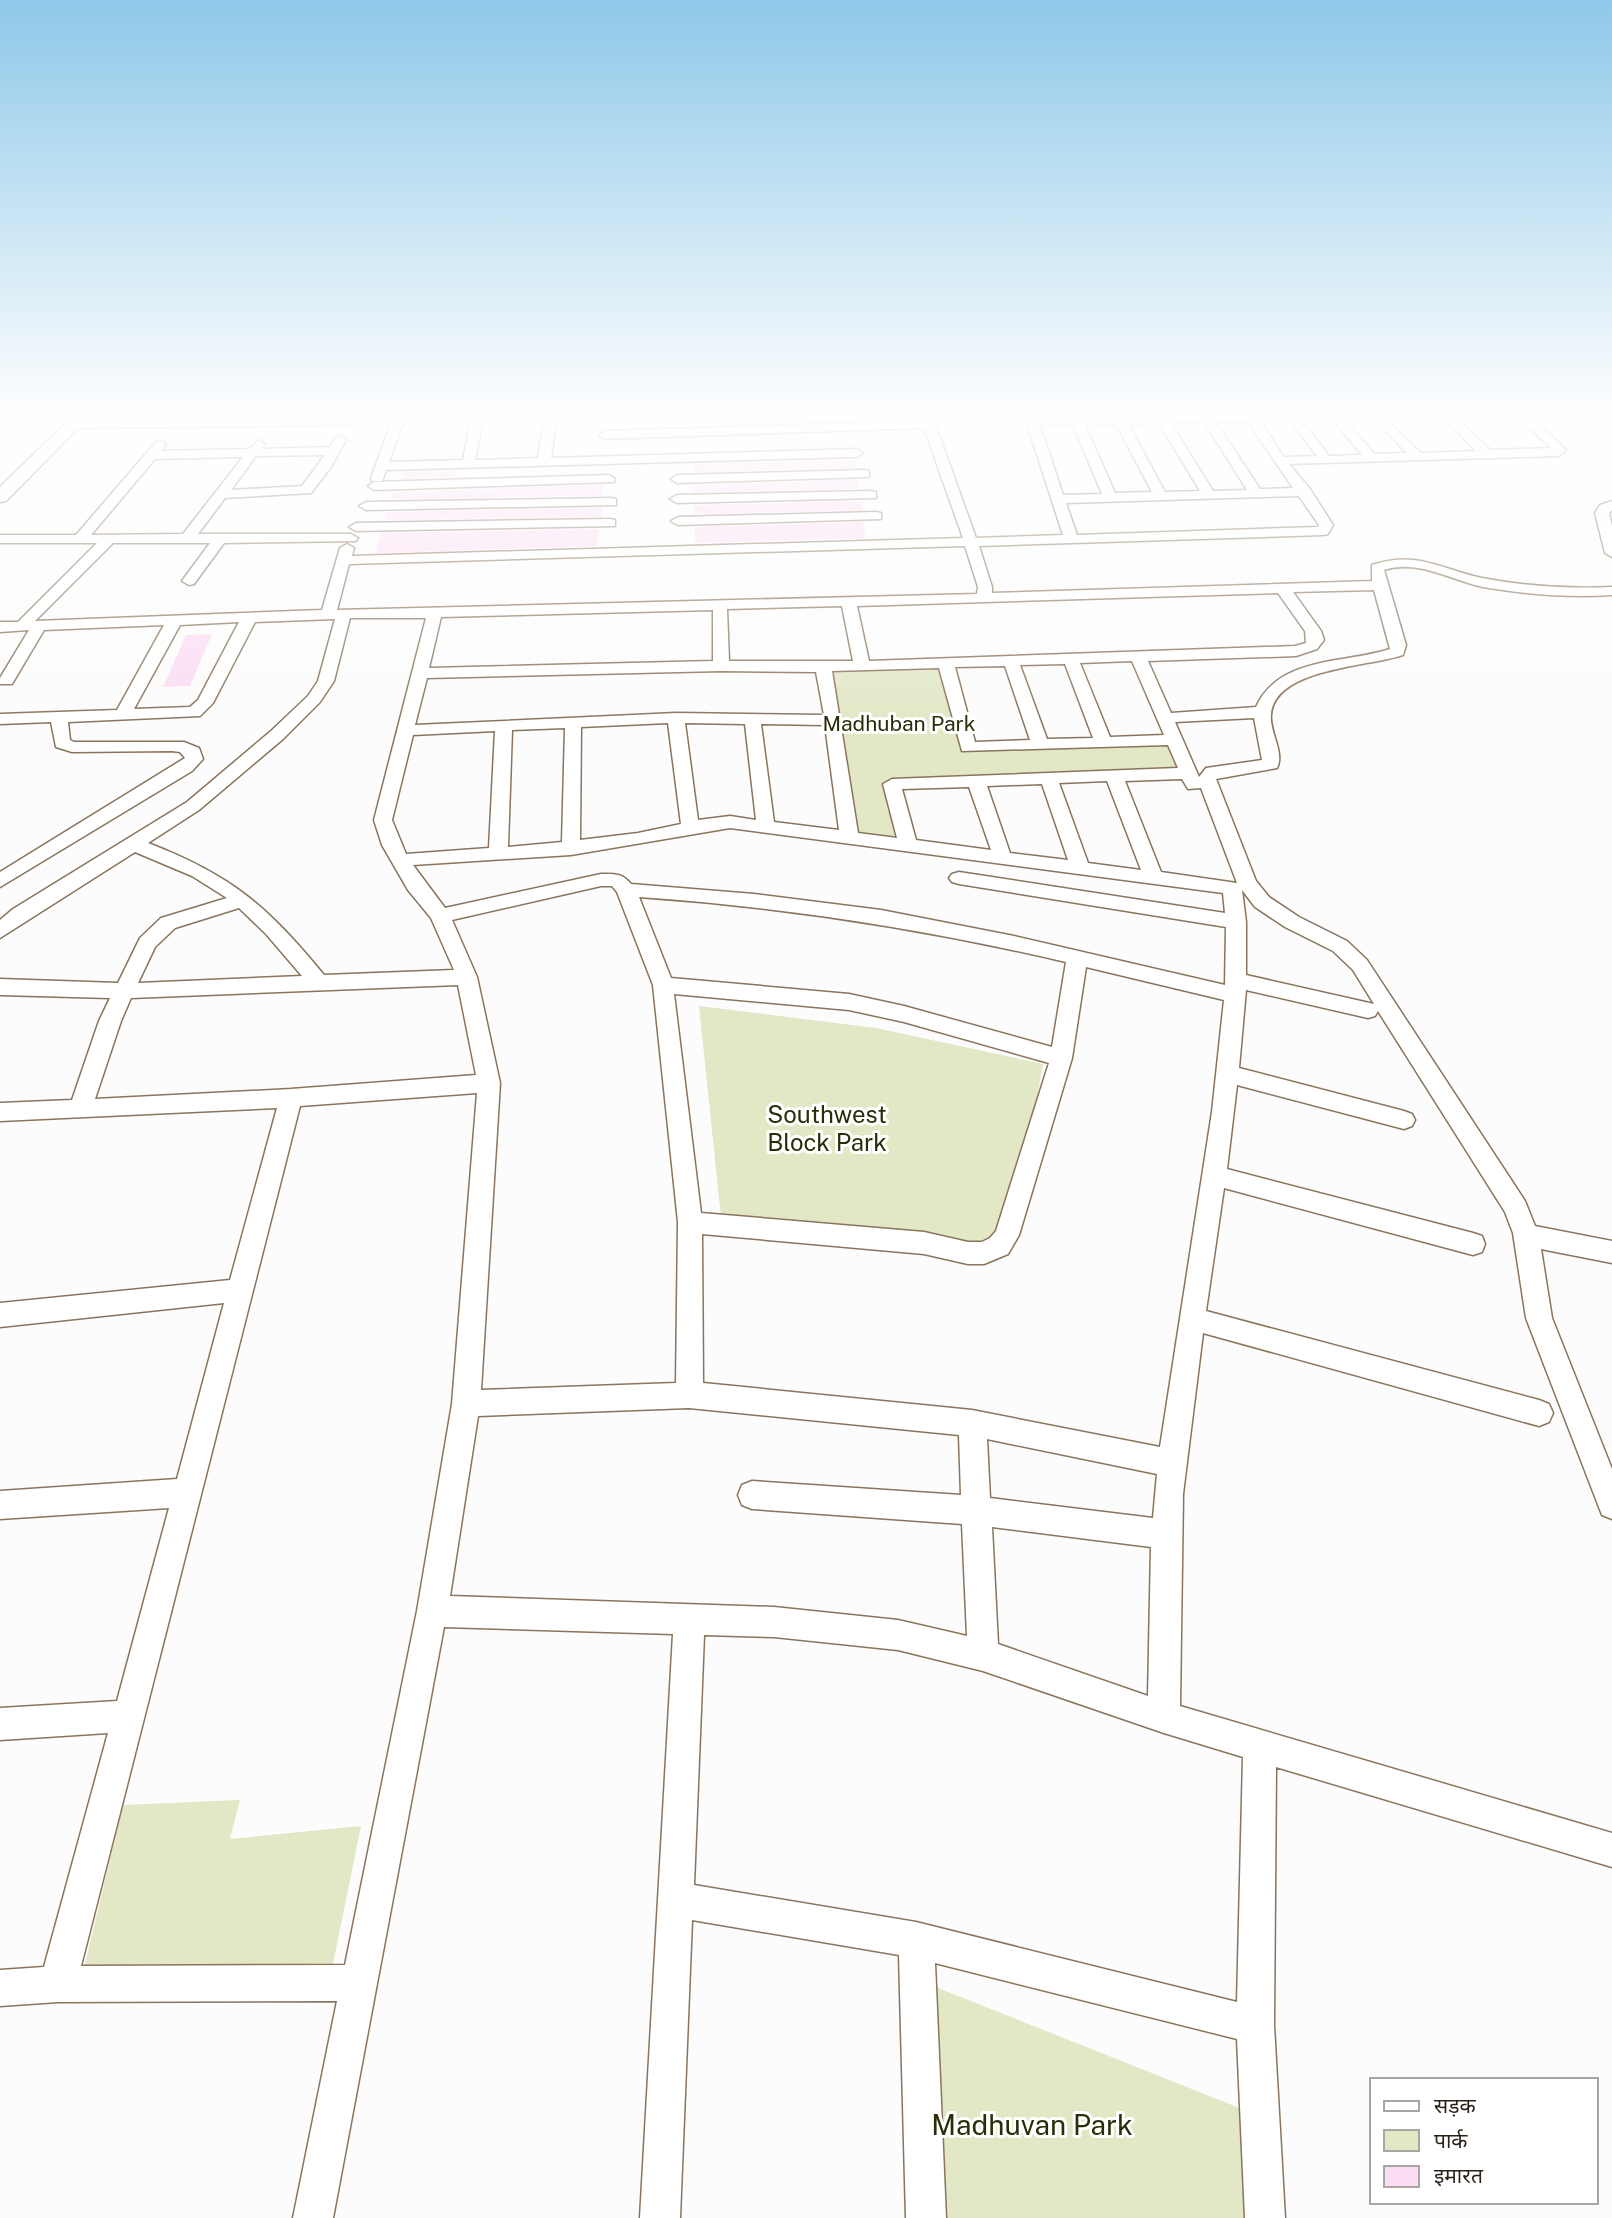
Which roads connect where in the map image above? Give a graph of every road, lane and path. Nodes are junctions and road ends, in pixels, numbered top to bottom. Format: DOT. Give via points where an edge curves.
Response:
graph roads {
  1 [pos="98,519"];
  2 [pos="202,519"];
  3 [pos="360,519"];
  4 [pos="610,519"];
  5 [pos="678,519"];
  6 [pos="793,519"];
  7 [pos="876,519"];
  8 [pos="963,519"];
  9 [pos="1065,519"];
  10 [pos="1322,519"];
  11 [pos="1603,519"];
  12 [pos="678,522"];
  13 [pos="610,523"];
  14 [pos="354,533"];
  15 [pos="187,538"];
  16 [pos="1071,538"];
  17 [pos="0,539"];
  18 [pos="80,539"];
  19 [pos="109,539"];
  20 [pos="220,539"];
  21 [pos="971,542"];
  22 [pos="881,543"];
  23 [pos="678,548"];
  24 [pos="609,552"];
  25 [pos="1612,552"];
  26 [pos="343,560"];
  27 [pos="189,581"];
  28 [pos="1381,585"];
  29 [pos="1283,589"];
  30 [pos="1612,591"];
  31 [pos="984,598"];
  32 [pos="849,603"];
  33 [pos="720,607"];
  34 [pos="435,613"];
  35 [pos="336,614"];
  36 [pos="249,618"];
  37 [pos="174,621"];
  38 [pos="20,626"];
  39 [pos="1138,656"];
  40 [pos="1071,659"];
  41 [pos="1011,661"];
  42 [pos="946,663"];
  43 [pos="722,666"];
  44 [pos="862,666"];
  45 [pos="823,667"];
  46 [pos="421,673"];
  47 [pos="6,681"];
  48 [pos="1263,712"];
  49 [pos="122,716"];
  50 [pos="752,717"];
  51 [pos="59,718"];
  52 [pos="676,718"];
  53 [pos="1164,718"];
  54 [pos="0,719"];
  55 [pos="833,720"];
  56 [pos="573,722"];
  57 [pos="504,724"];
  58 [pos="405,730"];
  59 [pos="1175,740"];
  60 [pos="1103,742"];
  61 [pos="1040,744"];
  62 [pos="1189,773"];
  63 [pos="1114,776"];
  64 [pos="1049,779"];
  65 [pos="976,781"];
  66 [pos="690,827"];
  67 [pos="766,827"];
  68 [pos="849,838"];
  69 [pos="135,845"];
  70 [pos="908,846"];
  71 [pos="571,849"];
  72 [pos="498,853"];
  73 [pos="1003,859"];
  74 [pos="401,860"];
  75 [pos="1081,869"];
  76 [pos="959,878"];
  77 [pos="1154,879"];
  78 [pos="0,881"];
  79 [pos="1232,888"];
  80 [pos="626,890"];
  81 [pos="241,900"];
  82 [pos="440,916"];
  83 [pos="1236,922"];
  84 [pos="0,931"];
  85 [pos="1077,959"];
  86 [pos="467,977"];
  87 [pos="319,983"];
  88 [pos="663,985"];
  89 [pos="0,988"];
  90 [pos="1236,988"];
  91 [pos="124,991"];
  92 [pos="1368,1010"];
  93 [pos="1061,1058"];
  94 [pos="1229,1074"];
  95 [pos="489,1083"];
  96 [pos="291,1098"];
  97 [pos="79,1108"];
  98 [pos="0,1112"];
  99 [pos="1404,1119"];
  100 [pos="1214,1175"];
  101 [pos="690,1222"];
  102 [pos="1525,1235"];
  103 [pos="1473,1244"];
  104 [pos="1612,1252"];
  105 [pos="242,1290"];
  106 [pos="0,1315"];
  107 [pos="1194,1319"];
  108 [pos="689,1395"];
  109 [pos="466,1404"];
  110 [pos="1539,1413"];
  111 [pos="972,1423"];
  112 [pos="1172,1463"];
  113 [pos="189,1492"];
  114 [pos="752,1495"];
  115 [pos="0,1505"];
  116 [pos="1612,1506"];
  117 [pos="977,1511"];
  118 [pos="1167,1534"];
  119 [pos="432,1611"];
  120 [pos="689,1618"];
  121 [pos="983,1655"];
  122 [pos="129,1716"];
  123 [pos="1164,1717"];
  124 [pos="0,1724"];
  125 [pos="1261,1745"];
  126 [pos="1612,1850"];
  127 [pos="675,1899"];
  128 [pos="916,1940"];
  129 [pos="360,1983"];
  130 [pos="58,1984"];
  131 [pos="0,1988"];
  132 [pos="1255,2025"];
  133 [pos="313,2218"];
  134 [pos="660,2218"];
  135 [pos="926,2218"];
  136 [pos="1265,2218"];
  1 -- 18 [label="street"];
  2 -- 15 [label="street"];
  3 -- 14 [label="street"];
  4 -- 13 [label="street"];
  5 -- 12 [label="street"];
  6 -- 12 [label="street"];
  7 -- 22 [label="street"];
  8 -- 21 [label="street"];
  9 -- 16 [label="street"];
  10 -- 16 [label="street" via="1326,525 1322,531"];
  11 -- 25 [label="street"];
  12 -- 23 [label="street"];
  13 -- 14 [label="street"];
  13 -- 24 [label="street"];
  14 -- 20 [label="street"];
  14 -- 26 [label="street"];
  15 -- 19 [label="street"];
  15 -- 20 [label="street"];
  16 -- 21 [label="street"];
  17 -- 18 [label="street"];
  18 -- 19 [label="street"];
  19 -- 38 [label="street"];
  20 -- 27 [label="street"];
  21 -- 22 [label="street"];
  21 -- 31 [label="street"];
  22 -- 23 [label="street"];
  23 -- 24 [label="street"];
  24 -- 26 [label="street"];
  26 -- 35 [label="street"];
  28 -- 29 [label="street"];
  28 -- 30 [label="street" via="1377,568 1404,563 1438,567 1485,582 1575,592"];
  28 -- 48 [label="street" via="1397,652 1287,677"];
  29 -- 31 [label="street"];
  29 -- 39 [label="street" via="1313,631 1312,646 1296,651"];
  31 -- 32 [label="street"];
  32 -- 33 [label="street"];
  32 -- 44 [label="street"];
  33 -- 34 [label="street"];
  33 -- 43 [label="street"];
  34 -- 35 [label="street"];
  34 -- 46 [label="street"];
  35 -- 36 [label="street"];
  35 -- 69 [label="street" via="330,672 314,699 222,784"];
  36 -- 37 [label="street"];
  36 -- 49 [label="street" via="201,709"];
  37 -- 38 [label="street"];
  37 -- 49 [label="street"];
  38 -- 47 [label="street"];
  39 -- 40 [label="street"];
  39 -- 53 [label="street"];
  40 -- 41 [label="street"];
  40 -- 60 [label="street"];
  41 -- 42 [label="street"];
  41 -- 61 [label="street"];
  42 -- 44 [label="street"];
  42 -- 61 [label="street" via="968,747"];
  43 -- 45 [label="street"];
  43 -- 46 [label="street"];
  44 -- 45 [label="street"];
  45 -- 55 [label="street"];
  46 -- 58 [label="street"];
  48 -- 53 [label="street"];
  48 -- 102 [label="street" via="1271,764 1212,772 1207,778 1247,883 1262,902 1340,946 1360,965 1501,1182"];
  49 -- 51 [label="street"];
  50 -- 52 [label="street"];
  50 -- 55 [label="street"];
  50 -- 67 [label="street"];
  51 -- 54 [label="street"];
  51 -- 78 [label="street" via="62,743 72,747 184,747 193,752 194,759"];
  52 -- 56 [label="street"];
  52 -- 66 [label="street"];
  53 -- 59 [label="street"];
  55 -- 68 [label="street"];
  56 -- 57 [label="street"];
  56 -- 71 [label="street"];
  57 -- 58 [label="street"];
  57 -- 72 [label="street"];
  58 -- 74 [label="street" via="383,820 385,834"];
  59 -- 60 [label="street"];
  59 -- 62 [label="street"];
  60 -- 61 [label="street"];
  62 -- 63 [label="street"];
  62 -- 79 [label="street"];
  63 -- 64 [label="street"];
  63 -- 77 [label="street"];
  64 -- 65 [label="street"];
  64 -- 75 [label="street"];
  65 -- 70 [label="street" via="892,785"];
  65 -- 73 [label="street"];
  66 -- 67 [label="street" via="730,822"];
  66 -- 71 [label="street"];
  67 -- 68 [label="street"];
  68 -- 70 [label="street"];
  69 -- 81 [label="street" via="202,874"];
  69 -- 84 [label="street"];
  70 -- 73 [label="street"];
  71 -- 72 [label="street"];
  72 -- 74 [label="street"];
  73 -- 75 [label="street"];
  74 -- 82 [label="street"];
  75 -- 77 [label="street"];
  76 -- 83 [label="street"];
  77 -- 79 [label="street"];
  79 -- 83 [label="street"];
  80 -- 82 [label="street" via="617,880 601,880"];
  80 -- 85 [label="street" via="836,910"];
  80 -- 88 [label="street"];
  81 -- 87 [label="street" via="295,952"];
  81 -- 91 [label="street" via="159,929 147,943"];
  82 -- 86 [label="street"];
  83 -- 90 [label="street"];
  85 -- 90 [label="street"];
  85 -- 93 [label="street"];
  86 -- 87 [label="street"];
  86 -- 95 [label="street"];
  87 -- 91 [label="street"];
  88 -- 93 [label="street" via="849,1002"];
  88 -- 101 [label="street"];
  89 -- 91 [label="street"];
  90 -- 92 [label="street"];
  90 -- 94 [label="street"];
  91 -- 97 [label="street"];
  93 -- 101 [label="street" via="1007,1235 999,1247 968,1253 923,1242"];
  94 -- 99 [label="street"];
  94 -- 100 [label="street"];
  95 -- 96 [label="street"];
  95 -- 109 [label="street"];
  96 -- 97 [label="street"];
  96 -- 105 [label="street"];
  97 -- 98 [label="street"];
  100 -- 103 [label="street"];
  100 -- 107 [label="street"];
  101 -- 108 [label="street"];
  102 -- 104 [label="street"];
  102 -- 116 [label="street" via="1539,1318"];
  105 -- 106 [label="street"];
  105 -- 113 [label="street"];
  107 -- 110 [label="street"];
  107 -- 112 [label="street"];
  108 -- 109 [label="street"];
  108 -- 111 [label="street"];
  109 -- 119 [label="street"];
  111 -- 112 [label="street"];
  111 -- 117 [label="street"];
  112 -- 118 [label="street"];
  113 -- 115 [label="street"];
  113 -- 122 [label="street"];
  114 -- 117 [label="street"];
  117 -- 118 [label="street"];
  117 -- 121 [label="street"];
  118 -- 123 [label="street"];
  119 -- 120 [label="street"];
  119 -- 129 [label="street"];
  120 -- 121 [label="street" via="898,1635"];
  120 -- 127 [label="street"];
  121 -- 123 [label="street"];
  122 -- 124 [label="street"];
  122 -- 130 [label="street"];
  123 -- 125 [label="street"];
  125 -- 126 [label="street"];
  125 -- 132 [label="street"];
  127 -- 128 [label="street"];
  127 -- 134 [label="street"];
  128 -- 132 [label="street"];
  128 -- 135 [label="street"];
  129 -- 130 [label="street"];
  129 -- 133 [label="street"];
  130 -- 131 [label="street"];
  132 -- 136 [label="street"];
}
